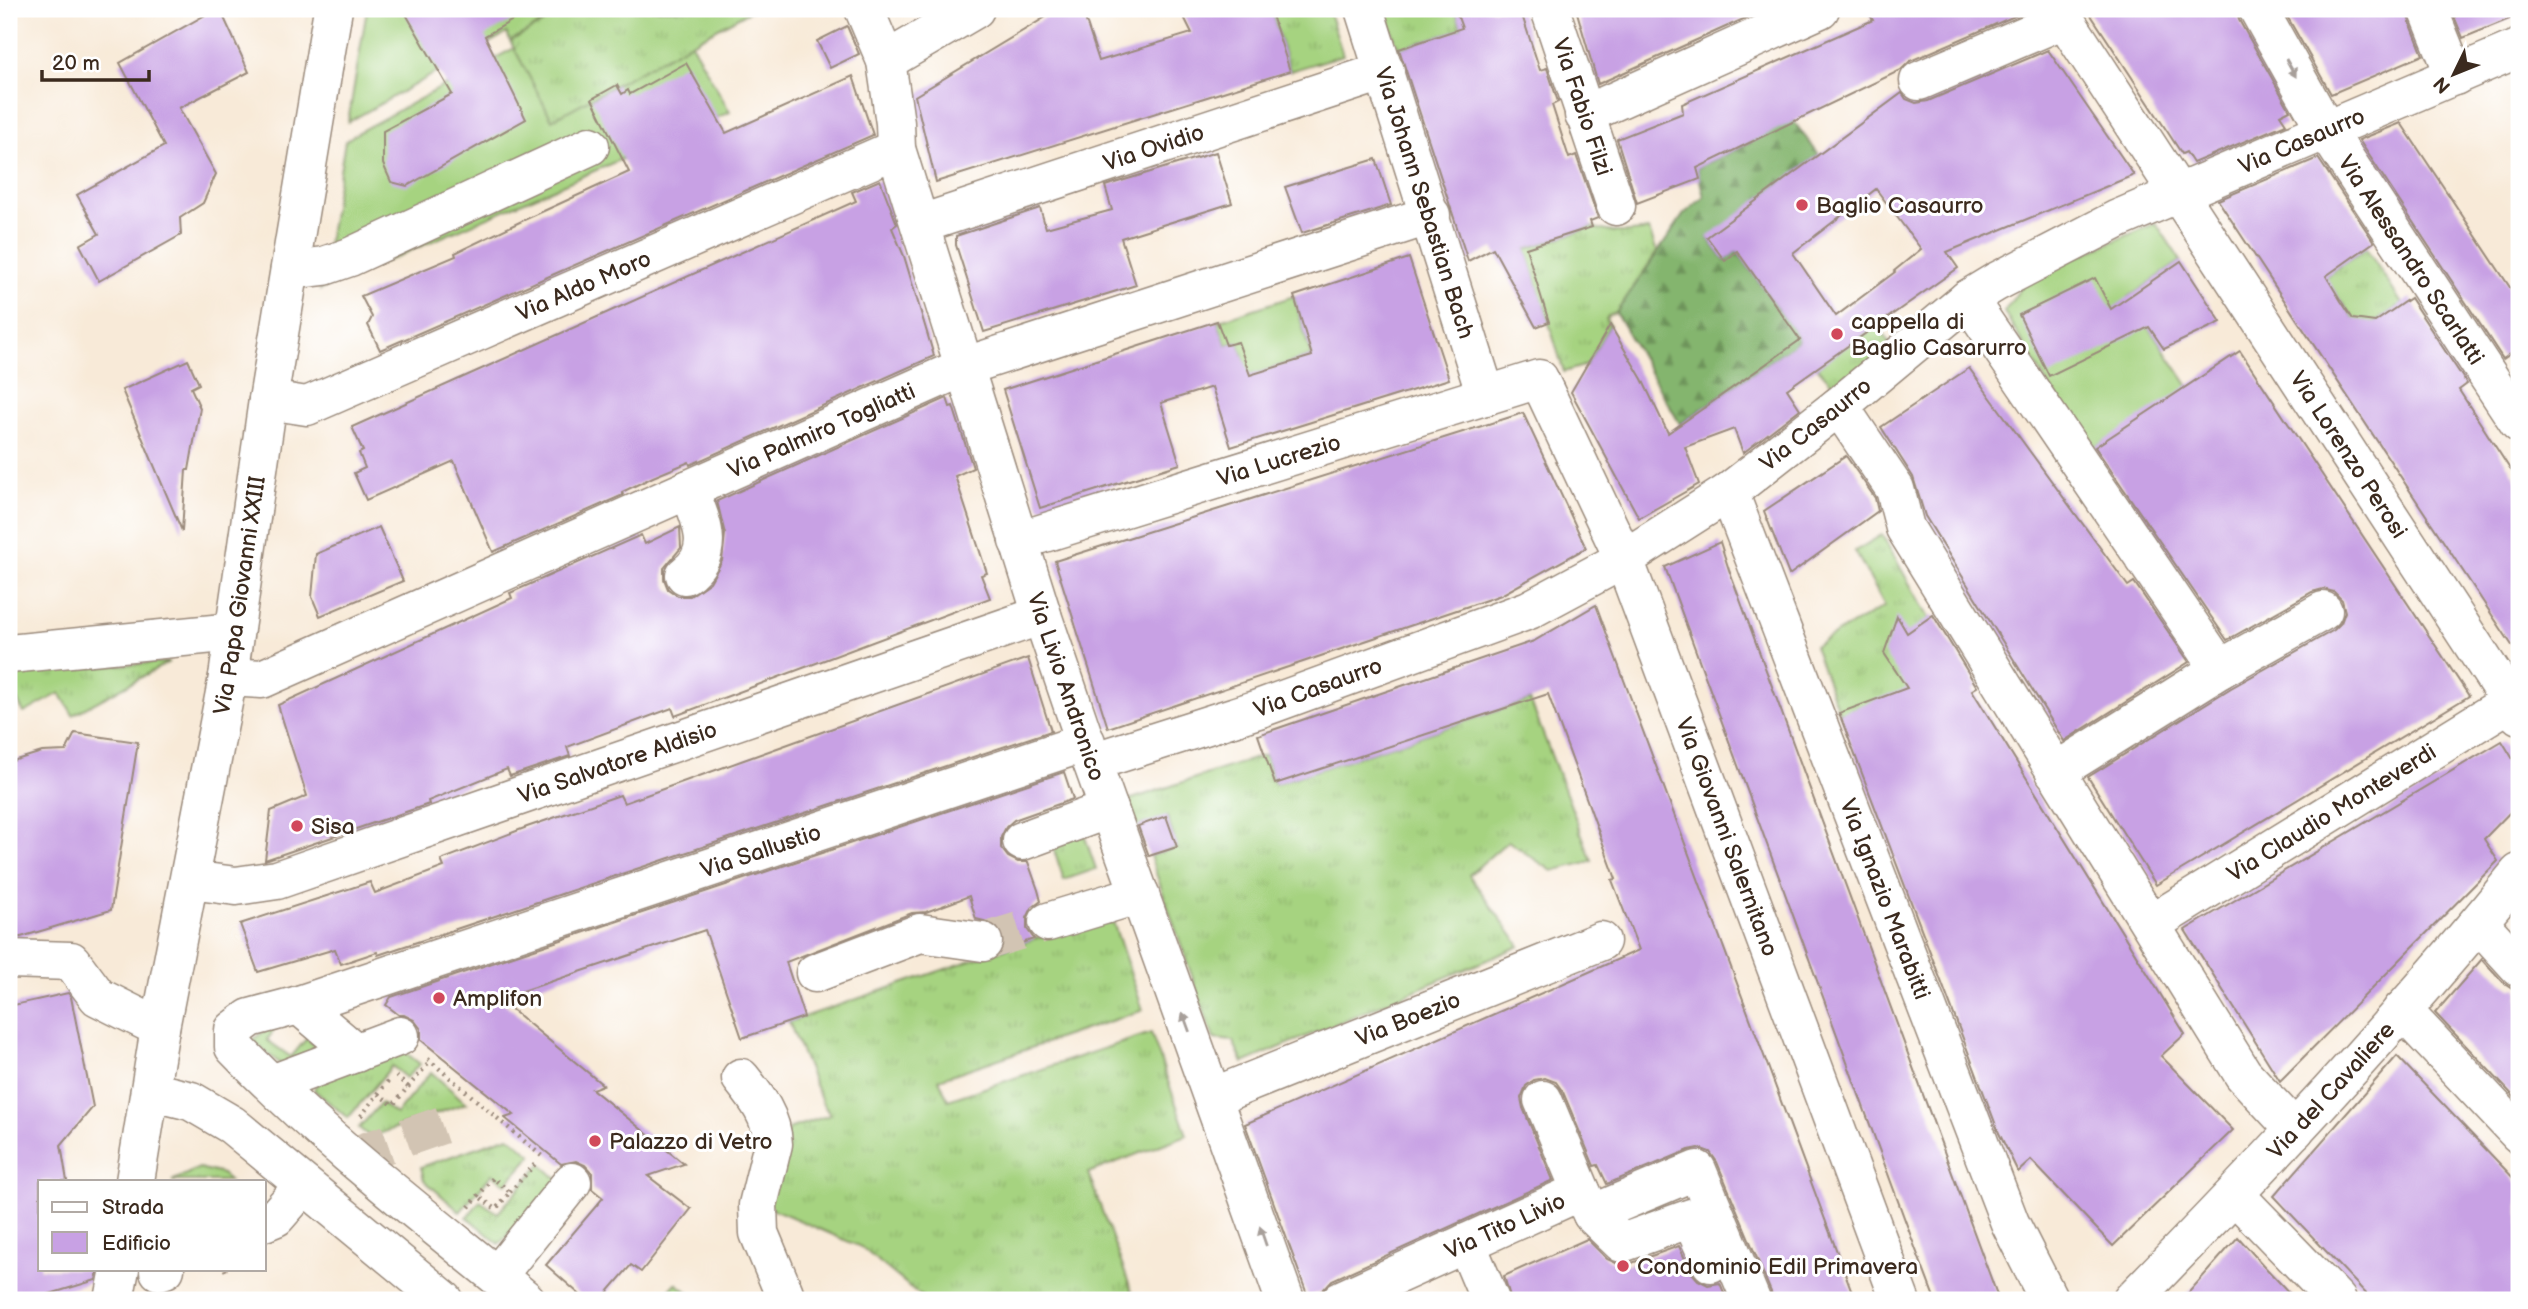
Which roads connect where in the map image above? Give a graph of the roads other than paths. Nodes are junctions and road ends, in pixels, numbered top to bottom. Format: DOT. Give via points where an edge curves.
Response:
graph roads {
  1 [pos="333,9"];
  2 [pos="864,9"];
  3 [pos="975,9"];
  4 [pos="1364,9"];
  5 [pos="1550,9"];
  6 [pos="1819,9"];
  7 [pos="2258,9"];
  8 [pos="2428,9"];
  9 [pos="2061,14"];
  10 [pos="2519,48"];
  11 [pos="886,61"];
  12 [pos="1385,71"];
  13 [pos="2455,76"];
  14 [pos="1919,81"];
  15 [pos="1584,115"];
  16 [pos="2326,130"];
  17 [pos="590,146"];
  18 [pos="896,149"];
  19 [pos="2177,194"];
  20 [pos="1616,206"];
  21 [pos="1431,215"];
  22 [pos="921,224"];
  23 [pos="290,270"];
  24 [pos="1968,299"];
  25 [pos="966,366"];
  26 [pos="1539,379"];
  27 [pos="1486,396"];
  28 [pos="268,400"];
  29 [pos="1839,406"];
  30 [pos="2519,423"];
  31 [pos="689,489"];
  32 [pos="1729,492"];
  33 [pos="1018,541"];
  34 [pos="1624,559"];
  35 [pos="685,575"];
  36 [pos="2323,611"];
  37 [pos="1042,615"];
  38 [pos="234,632"];
  39 [pos="9,654"];
  40 [pos="2220,669"];
  41 [pos="228,677"];
  42 [pos="2515,708"];
  43 [pos="1089,752"];
  44 [pos="2055,772"];
  45 [pos="1109,809"];
  46 [pos="1022,841"];
  47 [pos="2519,873"];
  48 [pos="190,880"];
  49 [pos="1140,894"];
  50 [pos="1048,922"];
  51 [pos="2479,923"];
  52 [pos="2151,924"];
  53 [pos="1601,941"];
  54 [pos="983,942"];
  55 [pos="9,959"];
  56 [pos="2519,967"];
  57 [pos="815,973"];
  58 [pos="299,1005"];
  59 [pos="2402,1010"];
  60 [pos="160,1028"];
  61 [pos="400,1036"];
  62 [pos="356,1053"];
  63 [pos="741,1078"];
  64 [pos="272,1084"];
  65 [pos="150,1091"];
  66 [pos="1213,1097"];
  67 [pos="1543,1100"];
  68 [pos="2295,1130"];
  69 [pos="2519,1134"];
  70 [pos="135,1180"];
  71 [pos="572,1182"];
  72 [pos="304,1185"];
  73 [pos="2235,1195"];
  74 [pos="1587,1202"];
  75 [pos="266,1221"];
  76 [pos="1466,1243"];
  77 [pos="120,1270"];
  78 [pos="496,1276"];
  79 [pos="114,1300"];
  80 [pos="444,1300"];
  81 [pos="526,1300"];
  82 [pos="780,1300"];
  83 [pos="1285,1300"];
  84 [pos="1340,1300"];
  85 [pos="1490,1300"];
  86 [pos="1726,1300"];
  87 [pos="1751,1300"];
  88 [pos="1900,1300"];
  89 [pos="2049,1300"];
  90 [pos="2132,1300"];
  91 [pos="2337,1300"];
  1 -- 23 [label="street, Via Papa Giovanni XXIII"];
  2 -- 11 [label="street, Via Livio Andronico"];
  3 -- 11 [label="street"];
  4 -- 12 [label="street, Via Johann Sebastian Bach"];
  5 -- 15 [label="street, Via Fabio Filzi"];
  6 -- 15 [label="street"];
  7 -- 16 [label="street, Via Alessandro Scarlatti, one-way"];
  8 -- 13 [label="street"];
  9 -- 14 [label="street"];
  9 -- 19 [label="street, Via Lorenzo Perosi"];
  10 -- 13 [label="street, Via Casaurro"];
  11 -- 18 [label="street, Via Livio Andronico"];
  12 -- 21 [label="street, Via Johann Sebastian Bach"];
  12 -- 22 [label="street, Via Ovidio"];
  13 -- 16 [label="street, Via Casaurro"];
  15 -- 20 [label="street, Via Fabio Filzi"];
  16 -- 19 [label="street, Via Casaurro"];
  16 -- 30 [label="street, Via Alessandro Scarlatti"];
  17 -- 23 [label="street" via="350,257"];
  18 -- 22 [label="street, Via Livio Andronico"];
  18 -- 28 [label="street, Via Aldo Moro" via="307,406"];
  19 -- 24 [label="street, Via Casaurro" via="2118,219"];
  19 -- 42 [label="street, Via Lorenzo Perosi"];
  21 -- 25 [label="street, Via Palmiro Togliatti"];
  21 -- 27 [label="street, Via Johann Sebastian Bach"];
  22 -- 25 [label="street, Via Livio Andronico"];
  23 -- 28 [label="street, Via Papa Giovanni XXIII"];
  24 -- 29 [label="street, Via Casaurro"];
  24 -- 40 [label="street"];
  25 -- 31 [label="street, Via Palmiro Togliatti"];
  25 -- 33 [label="street, Via Livio Andronico"];
  26 -- 27 [label="street, Via Lucrezio"];
  26 -- 34 [label="street, Via Giovanni Salernitano"];
  27 -- 33 [label="street, Via Lucrezio"];
  28 -- 38 [label="street, Via Papa Giovanni XXIII"];
  29 -- 32 [label="street, Via Casaurro"];
  29 -- 44 [label="street" via="1895,489 1905,528"];
  31 -- 35 [label="street" via="706,539 701,558"];
  31 -- 41 [label="street, Via Palmiro Togliatti" via="262,679"];
  32 -- 34 [label="street, Via Casaurro"];
  32 -- 89 [label="street, Via Ignazio Marabitti" via="2010,1223"];
  33 -- 37 [label="street, Via Livio Andronico"];
  34 -- 43 [label="street, Via Casaurro" via="1529,610 1258,709"];
  34 -- 88 [label="street, Via Giovanni Salernitano"];
  36 -- 40 [label="street"];
  37 -- 43 [label="street, Via Livio Andronico"];
  37 -- 48 [label="street, Via Salvatore Aldisio" via="277,880 236,886"];
  38 -- 39 [label="street"];
  38 -- 41 [label="street, Via Papa Giovanni XXIII"];
  40 -- 44 [label="street"];
  41 -- 48 [label="street, Via Papa Giovanni XXIII"];
  42 -- 52 [label="street, Via Claudio Monteverdi"];
  43 -- 45 [label="street, Via Livio Andronico"];
  43 -- 58 [label="street, Via Sallustio"];
  44 -- 52 [label="street"];
  45 -- 46 [label="street"];
  45 -- 49 [label="street, Via Livio Andronico"];
  47 -- 51 [label="street, Via del Cavaliere"];
  48 -- 60 [label="street, Via Papa Giovanni XXIII"];
  49 -- 50 [label="street"];
  66 -- 49 [label="street, Via Livio Andronico, one-way"];
  51 -- 56 [label="street"];
  51 -- 59 [label="street, Via del Cavaliere"];
  52 -- 68 [label="street" via="2244,1074"];
  53 -- 66 [label="street, Via Boezio"];
  54 -- 57 [label="street" via="920,933"];
  55 -- 60 [label="street" via="71,961 98,997"];
  58 -- 62 [label="street"];
  58 -- 64 [label="street, Via Sallustio" via="250,1018 234,1030 233,1047"];
  59 -- 68 [label="street, Via del Cavaliere"];
  59 -- 69 [label="street"];
  60 -- 65 [label="street, Via Papa Giovanni XXIII"];
  61 -- 62 [label="street"];
  62 -- 64 [label="street"];
  63 -- 82 [label="street" via="761,1103 773,1134 758,1205 759,1233 784,1293"];
  64 -- 78 [label="street, Via Sallustio"];
  65 -- 70 [label="street, Via Papa Giovanni XXIII"];
  65 -- 72 [label="street" via="191,1101 232,1125"];
  83 -- 66 [label="street, Via Livio Andronico, one-way"];
  67 -- 74 [label="street, Via Tito Livio"];
  68 -- 73 [label="street, Via del Cavaliere"];
  71 -- 78 [label="street"];
  72 -- 75 [label="street" via="276,1217"];
  72 -- 80 [label="street"];
  73 -- 90 [label="street, Via del Cavaliere"];
  73 -- 91 [label="street"];
  74 -- 76 [label="street, Via Tito Livio"];
  74 -- 86 [label="street" via="1622,1243 1691,1218"];
  74 -- 87 [label="street" via="1697,1170"];
  76 -- 84 [label="street, Via Tito Livio"];
  76 -- 85 [label="street"];
  77 -- 79 [label="street"];
  78 -- 81 [label="street, Via Sallustio"];
}
